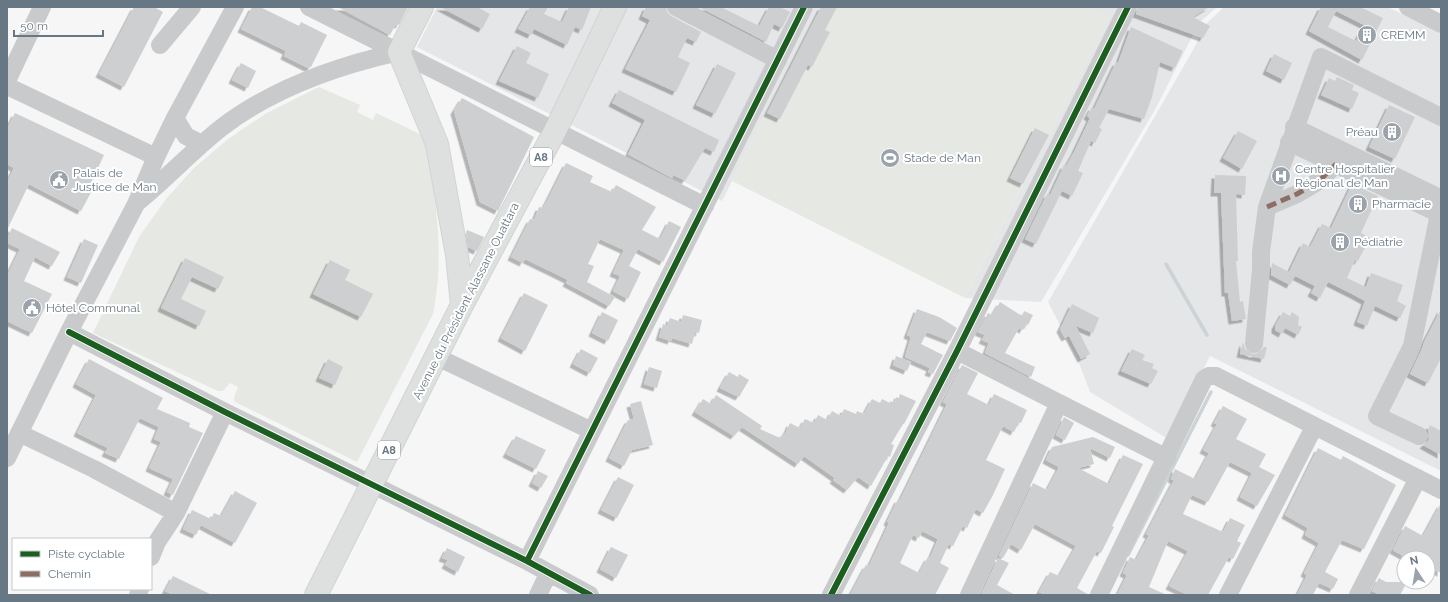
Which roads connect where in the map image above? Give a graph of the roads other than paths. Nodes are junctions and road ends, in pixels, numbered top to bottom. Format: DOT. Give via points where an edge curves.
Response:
graph roads {
  1 [pos="42,7"];
  2 [pos="192,7"];
  3 [pos="235,7"];
  4 [pos="309,7"];
  5 [pos="422,7"];
  6 [pos="615,7"];
  7 [pos="676,7"];
  8 [pos="804,7"];
  9 [pos="1128,7"];
  10 [pos="1409,7"];
  11 [pos="1441,24"];
  12 [pos="160,45"];
  13 [pos="399,52"];
  14 [pos="778,60"];
  15 [pos="7,81"];
  16 [pos="7,86"];
  17 [pos="1441,117"];
  18 [pos="175,118"];
  19 [pos="555,131"];
  20 [pos="1292,134"];
  21 [pos="202,144"];
  22 [pos="156,157"];
  23 [pos="1336,164"];
  24 [pos="136,204"];
  25 [pos="705,206"];
  26 [pos="1267,207"];
  27 [pos="1440,207"];
  28 [pos="462,305"];
  29 [pos="69,332"];
  30 [pos="1254,344"];
  31 [pos="957,351"];
  32 [pos="437,357"];
  33 [pos="1059,403"];
  34 [pos="225,412"];
  35 [pos="1314,427"];
  36 [pos="592,431"];
  37 [pos="19,433"];
  38 [pos="1420,436"];
  39 [pos="7,458"];
  40 [pos="1167,458"];
  41 [pos="1418,478"];
  42 [pos="371,484"];
  43 [pos="1441,490"];
  44 [pos="176,513"];
  45 [pos="152,554"];
  46 [pos="527,562"];
  47 [pos="548,574"];
  48 [pos="316,595"];
  49 [pos="538,595"];
  50 [pos="590,595"];
  51 [pos="830,595"];
  52 [pos="969,595"];
  53 [pos="1099,595"];
  54 [pos="1228,595"];
  55 [pos="1358,595"];
  1 -- 15 [label="street"];
  2 -- 12 [label="street"];
  3 -- 18 [label="street"];
  4 -- 13 [label="street"];
  5 -- 13 [label="main road"];
  6 -- 19 [label="main road, Avenue du Président Alassane Ouattara / A8"];
  7 -- 14 [label="street"];
  8 -- 14 [label="street"];
  9 -- 31 [label="street"];
  10 -- 11 [label="street"];
  13 -- 19 [label="street"];
  13 -- 21 [label="street" via="358,62 292,86 252,106"];
  13 -- 28 [label="main road" via="436,144 457,255"];
  14 -- 25 [label="street"];
  16 -- 22 [label="street"];
  17 -- 20 [label="street" via="1321,57"];
  18 -- 21 [label="street" via="186,136"];
  18 -- 22 [label="street"];
  19 -- 25 [label="street"];
  19 -- 28 [label="main road, Avenue du Président Alassane Ouattara / A8"];
  20 -- 23 [label="street"];
  20 -- 26 [label="street"];
  20 -- 27 [label="street"];
  21 -- 24 [label="street"];
  22 -- 24 [label="street"];
  23 -- 26 [label="street" via="1319,182"];
  23 -- 27 [label="street"];
  24 -- 29 [label="street"];
  25 -- 36 [label="street"];
  26 -- 30 [label="street"];
  27 -- 38 [label="street" via="1412,346 1377,416"];
  28 -- 32 [label="main road, Avenue du Président Alassane Ouattara / A8"];
  29 -- 34 [label="street"];
  29 -- 37 [label="street"];
  31 -- 33 [label="street"];
  31 -- 51 [label="street"];
  32 -- 36 [label="street"];
  32 -- 42 [label="main road, Avenue du Président Alassane Ouattara / A8"];
  33 -- 40 [label="street"];
  33 -- 52 [label="street"];
  34 -- 42 [label="street"];
  34 -- 44 [label="street"];
  35 -- 40 [label="street" via="1216,376 1209,376 1204,379"];
  35 -- 41 [label="street"];
  35 -- 54 [label="street"];
  36 -- 46 [label="street"];
  37 -- 39 [label="street"];
  37 -- 44 [label="street"];
  40 -- 53 [label="street"];
  41 -- 43 [label="street"];
  41 -- 55 [label="street"];
  42 -- 46 [label="street"];
  42 -- 48 [label="main road, Avenue du Président Alassane Ouattara / A8"];
  44 -- 45 [label="street"];
  46 -- 47 [label="street"];
  47 -- 49 [label="street"];
  47 -- 50 [label="street"];
}
